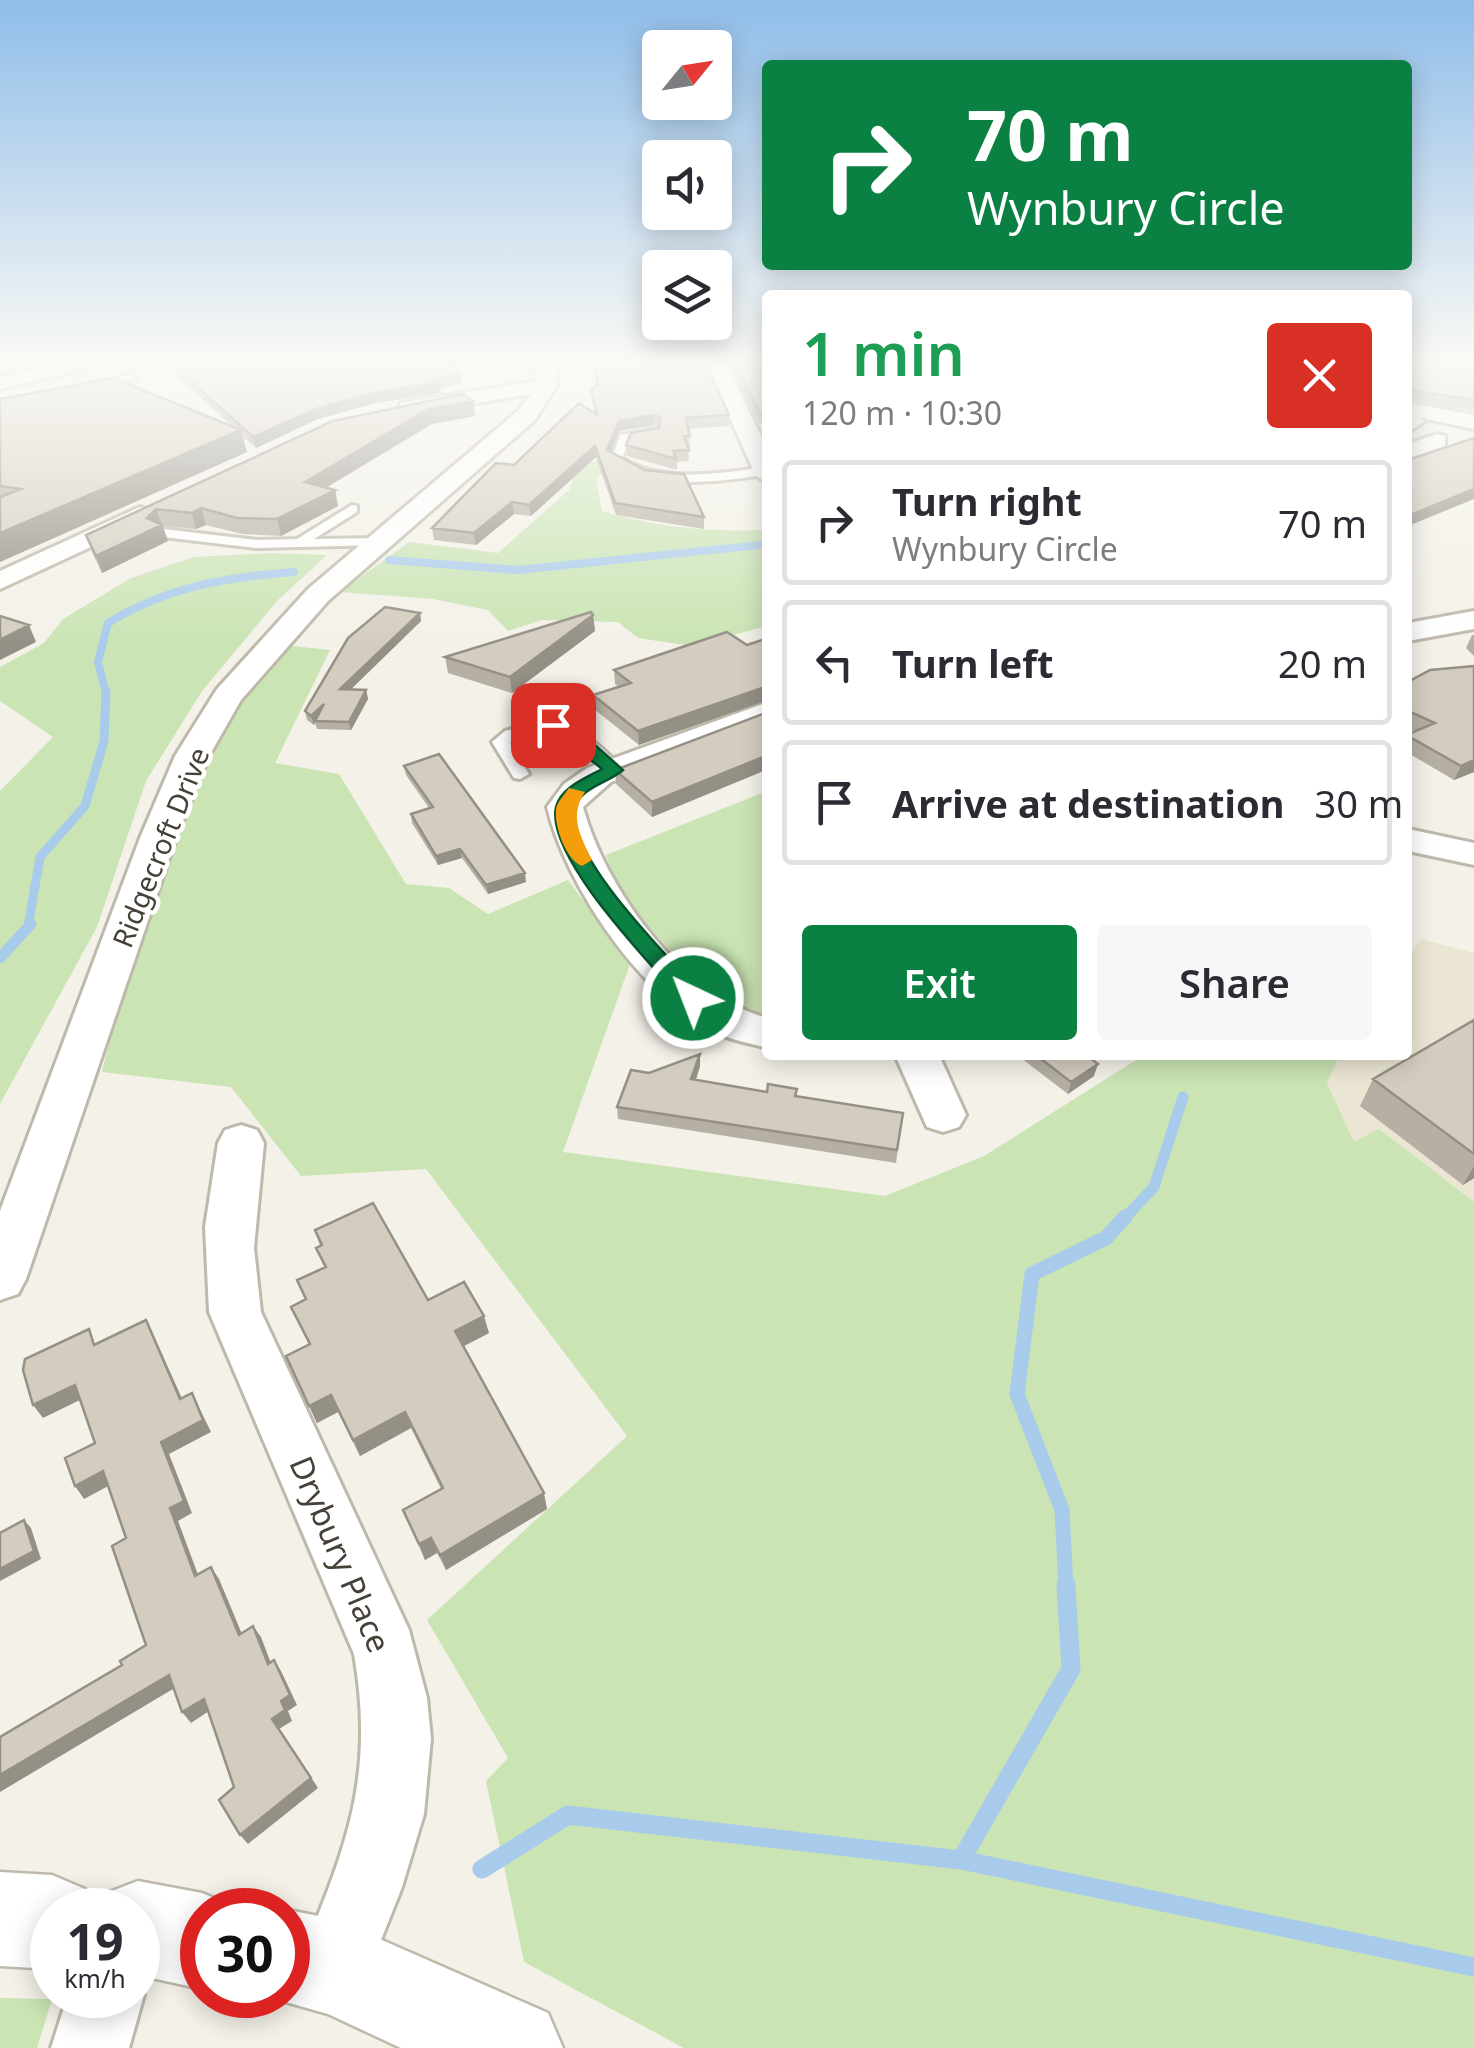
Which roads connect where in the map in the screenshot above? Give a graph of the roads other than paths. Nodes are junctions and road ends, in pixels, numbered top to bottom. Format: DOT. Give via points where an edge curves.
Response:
graph roads {
  1 [pos="483,454"];
  2 [pos="619,454"];
  3 [pos="762,473"];
  4 [pos="166,503"];
  5 [pos="352,509"];
  6 [pos="163,532"];
  7 [pos="300,542"];
  8 [pos="379,542"];
  9 [pos="0,582"];
  10 [pos="1474,620"];
  11 [pos="1412,631"];
  12 [pos="762,713"];
  13 [pos="614,770"];
  14 [pos="520,774"];
  15 [pos="1412,841"];
  16 [pos="1474,854"];
  17 [pos="762,1031"];
  18 [pos="918,1060"];
  19 [pos="943,1115"];
  20 [pos="241,1143"];
  21 [pos="0,1278"];
  22 [pos="0,1920"];
  23 [pos="30,1921"];
  24 [pos="311,1962"];
  25 [pos="99,2018"];
  26 [pos="90,2048"];
  27 [pos="513,2048"];
  1 -- 8 [label="street, Ridgecroft Drive"];
  2 -- 3 [label="lane" via="617,462 640,471"];
  4 -- 9 [label="street"];
  5 -- 7 [label="lane"];
  6 -- 7 [label="lane" via="257,544"];
  7 -- 8 [label="lane"];
  8 -- 21 [label="street, Ridgecroft Drive" via="267,648 192,756"];
  10 -- 11 [label="street"];
  12 -- 13 [label="street"];
  13 -- 14 [label="lane" via="568,730 540,726 501,742"];
  13 -- 17 [label="street" via="576,790 566,807 568,830 596,887 693,998 723,1019"];
  15 -- 16 [label="street"];
  18 -- 19 [label="street"];
  20 -- 24 [label="street, Drybury Place" via="226,1235 235,1312 386,1653 399,1706 386,1834"];
  22 -- 23 [label="street"];
  24 -- 27 [label="street"];
  25 -- 26 [label="street"];
}
